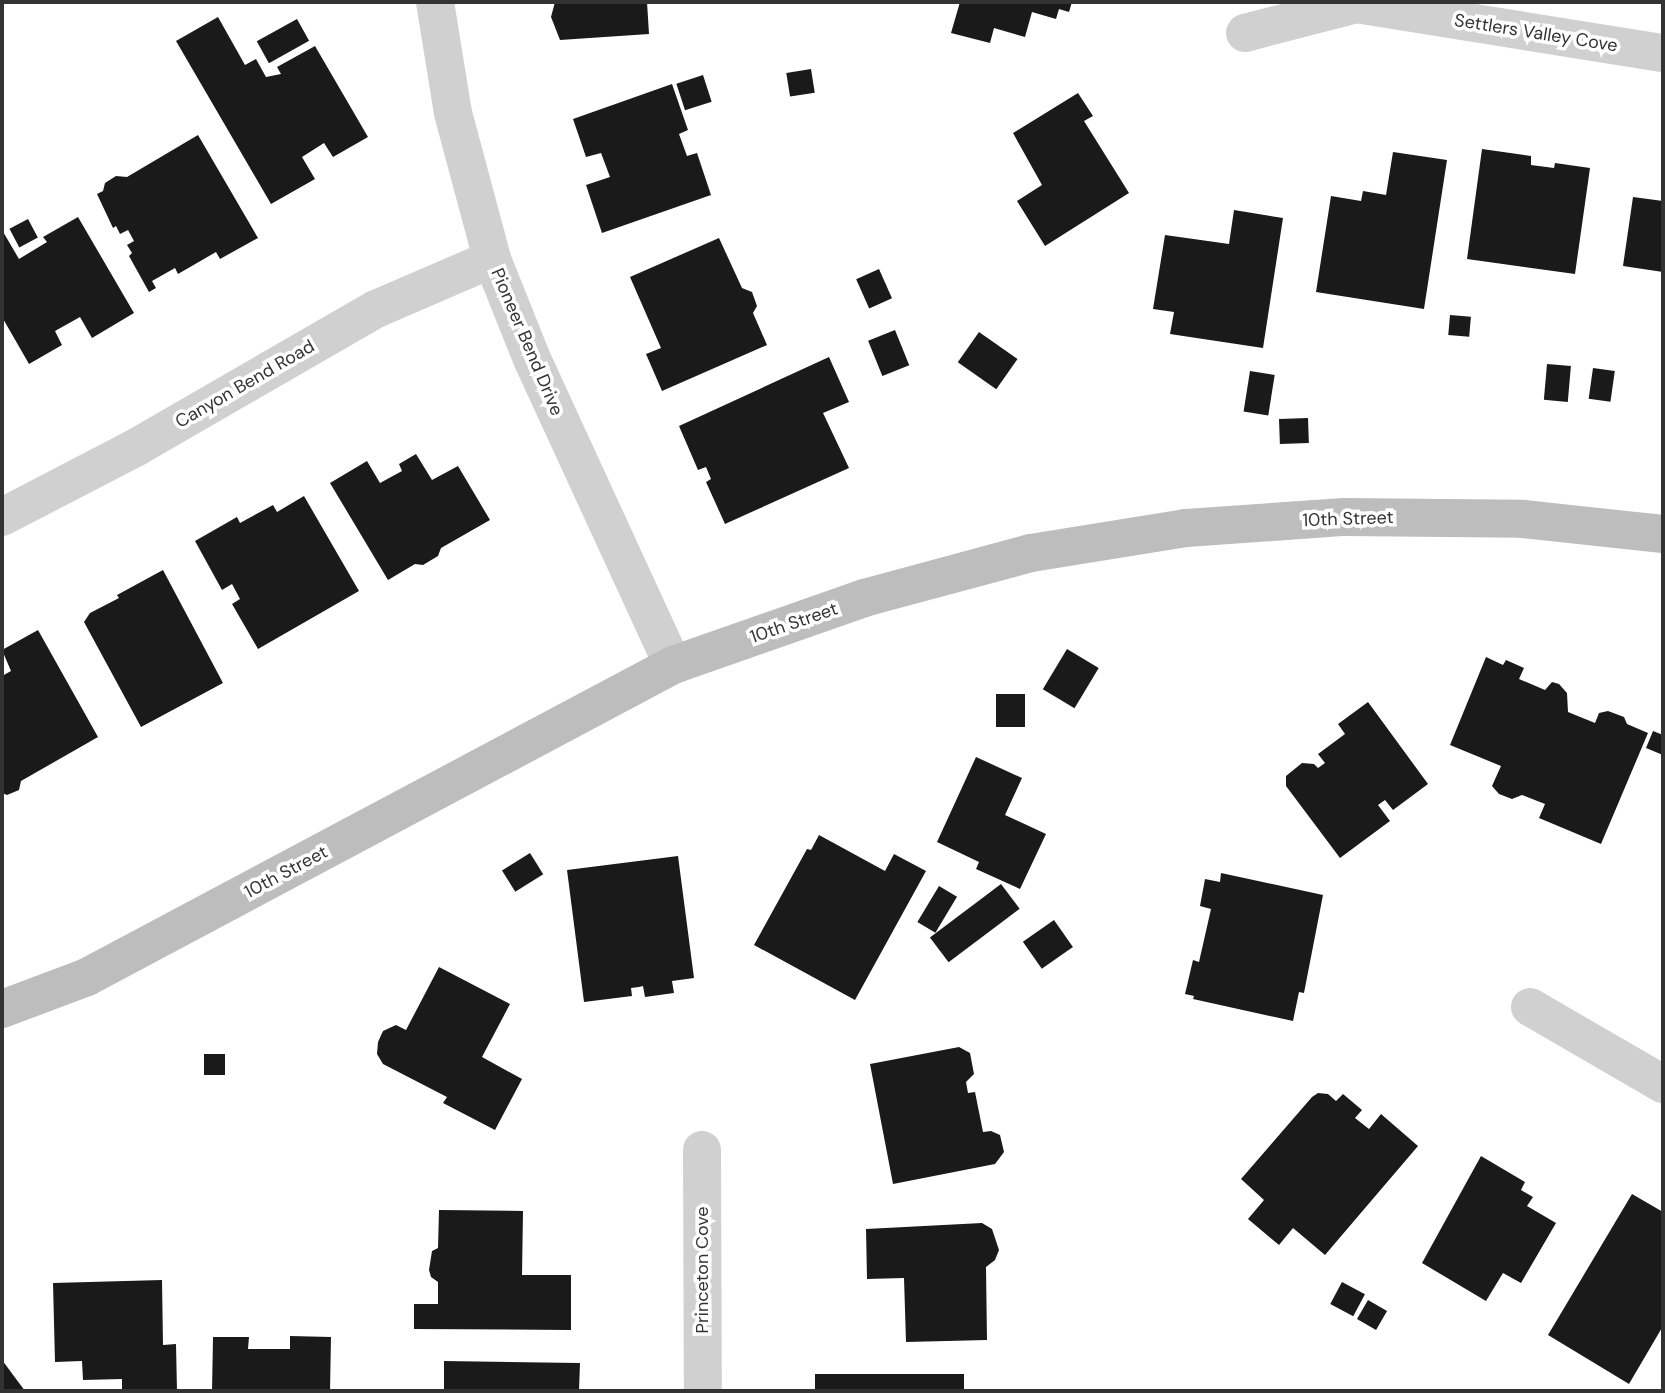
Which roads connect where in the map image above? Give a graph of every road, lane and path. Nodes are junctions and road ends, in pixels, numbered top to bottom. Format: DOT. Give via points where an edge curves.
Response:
graph roads {
  1 [pos="435,2"];
  2 [pos="1245,33"];
  3 [pos="1663,53"];
  4 [pos="492,259"];
  5 [pos="2,517"];
  6 [pos="1663,534"];
  7 [pos="673,665"];
  8 [pos="1530,1007"];
  9 [pos="2,1009"];
  10 [pos="1663,1084"];
  11 [pos="702,1150"];
  12 [pos="703,1391"];
  1 -- 4 [label="street, Pioneer Bend Drive" via="453,113"];
  2 -- 3 [label="street, Settlers Valley Cove" via="1356,4"];
  4 -- 5 [label="street, Canyon Bend Road" via="376,309 135,448"];
  4 -- 7 [label="street, Pioneer Bend Drive"];
  6 -- 7 [label="street, 10th Street" via="1523,519 1345,517 1186,528 1031,553 864,598"];
  7 -- 9 [label="street, 10th Street" via="87,977"];
  8 -- 10 [label="street"];
  11 -- 12 [label="street, Princeton Cove"];
}
